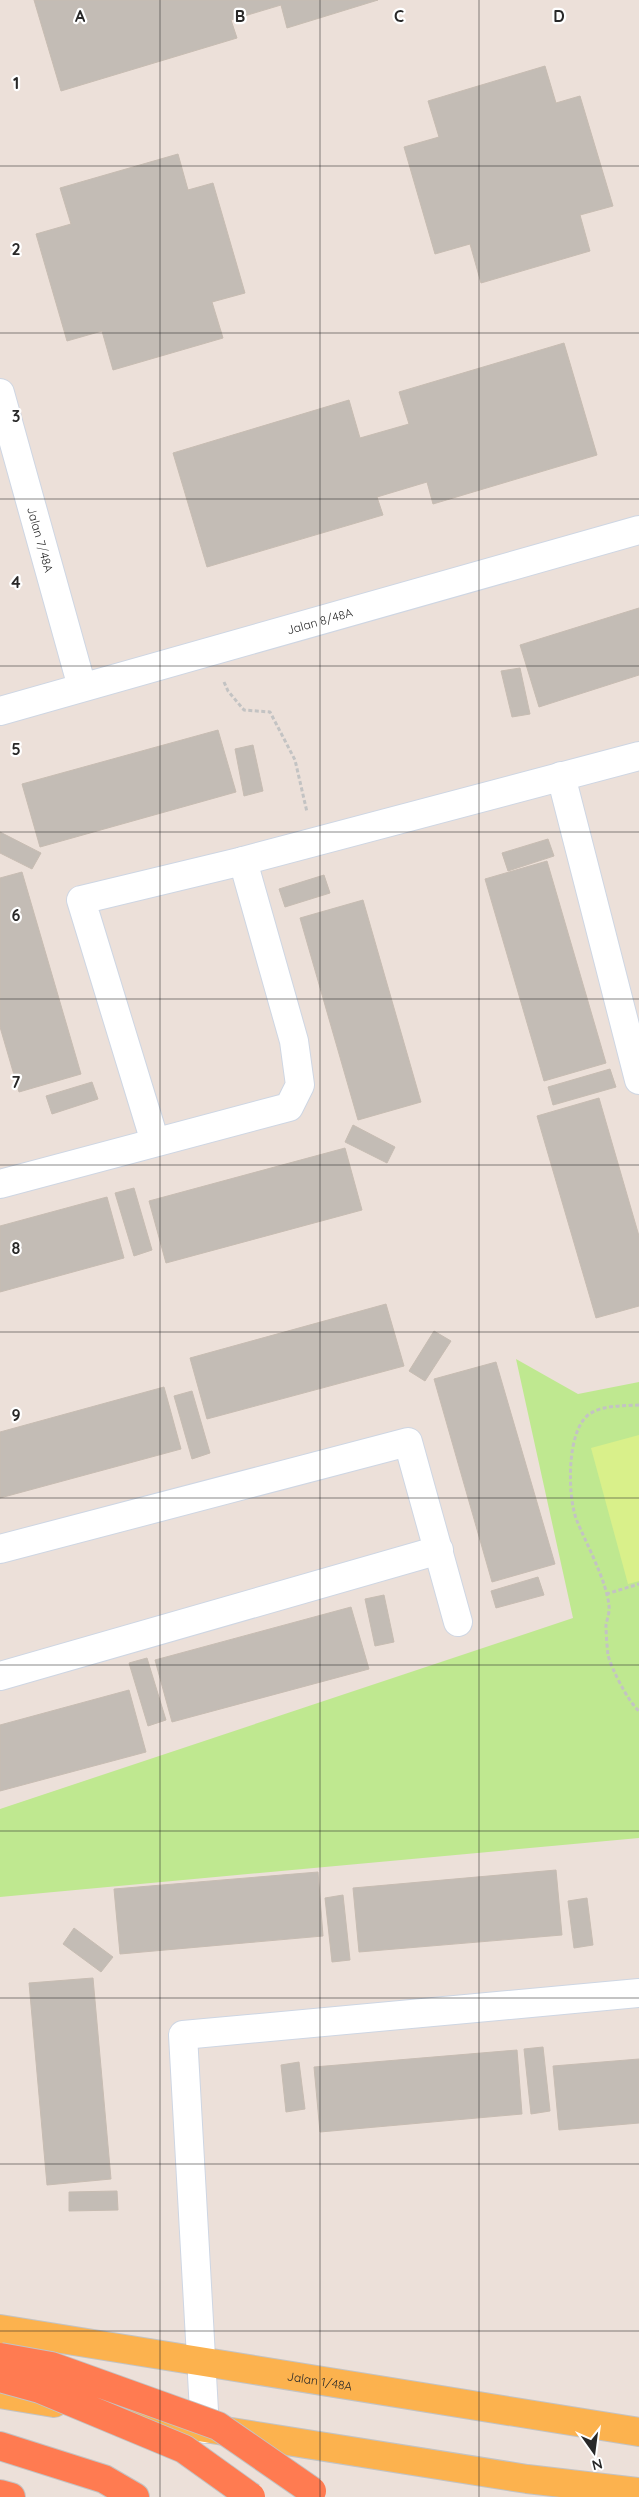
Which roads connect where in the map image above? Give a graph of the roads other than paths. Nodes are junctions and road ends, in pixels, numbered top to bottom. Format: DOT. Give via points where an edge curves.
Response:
graph roads {
  1 [pos="0,393"];
  2 [pos="639,530"];
  3 [pos="82,687"];
  4 [pos="0,711"];
  5 [pos="639,756"];
  6 [pos="561,776"];
  7 [pos="243,861"];
  8 [pos="639,1080"];
  9 [pos="155,1142"];
  10 [pos="0,1184"];
  11 [pos="0,1549"];
  12 [pos="439,1550"];
  13 [pos="458,1622"];
  14 [pos="0,1676"];
  15 [pos="639,1993"];
  16 [pos="0,2329"];
  17 [pos="0,2357"];
  18 [pos="203,2363"];
  19 [pos="0,2378"];
  20 [pos="0,2394"];
  21 [pos="205,2429"];
  22 [pos="639,2432"];
  23 [pos="0,2446"];
  24 [pos="639,2492"];
  25 [pos="0,2494"];
  26 [pos="11,2497"];
  27 [pos="135,2497"];
  28 [pos="251,2497"];
  29 [pos="318,2497"];
  1 -- 3 [label="street, Jalan 7/48A"];
  2 -- 3 [label="street, Jalan 8/48A"];
  3 -- 4 [label="street, Jalan 8/48A"];
  5 -- 6 [label="street"];
  6 -- 7 [label="street"];
  6 -- 8 [label="street"];
  7 -- 9 [label="street" via="294,1042 300,1085 290,1107"];
  7 -- 9 [label="street" via="81,900"];
  9 -- 10 [label="street"];
  11 -- 12 [label="street" via="408,1442"];
  12 -- 13 [label="street"];
  12 -- 14 [label="street"];
  15 -- 18 [label="street" via="183,2035"];
  16 -- 18 [label="main road, Jalan 1/48A"];
  17 -- 29 [label="highway, bridge" via="51,2366 218,2426"];
  18 -- 21 [label="street"];
  18 -- 22 [label="main road, Jalan 1/48A"];
  19 -- 28 [label="highway, bridge" via="40,2389 184,2449"];
  20 -- 21 [label="main road"];
  21 -- 24 [label="main road" via="527,2479"];
  23 -- 27 [label="highway" via="104,2479"];
  25 -- 26 [label="highway"];
}
